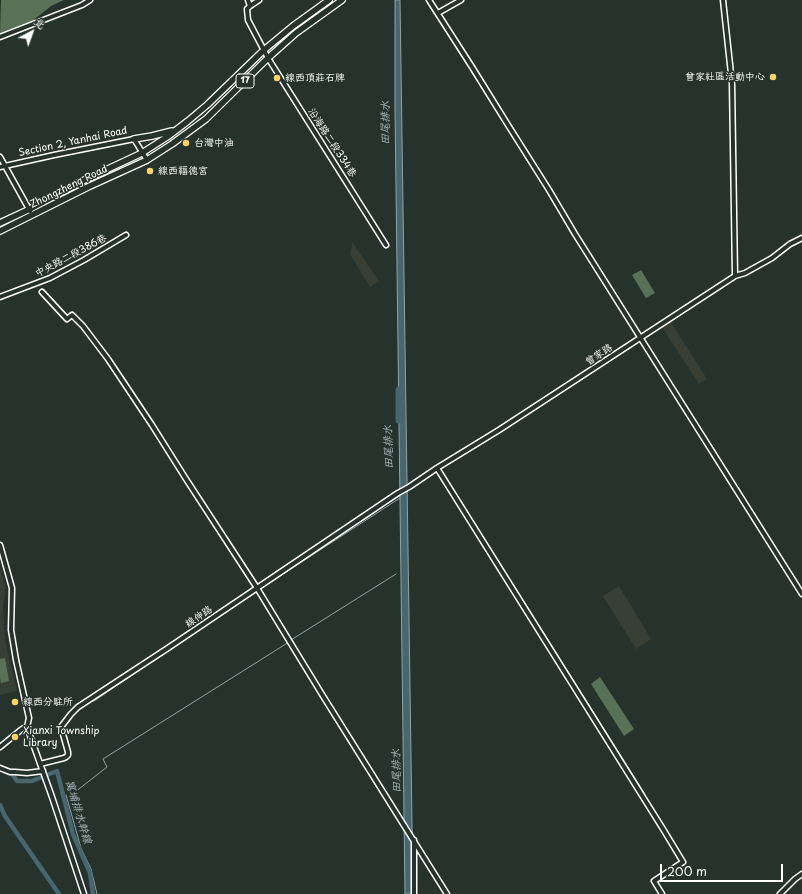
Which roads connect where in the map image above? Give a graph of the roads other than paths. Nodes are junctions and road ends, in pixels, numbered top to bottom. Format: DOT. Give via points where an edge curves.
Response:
graph roads {
  1 [pos="90,0"];
  2 [pos="248,0"];
  3 [pos="259,0"];
  4 [pos="342,0"];
  5 [pos="429,0"];
  6 [pos="461,0"];
  7 [pos="724,0"];
  8 [pos="325,1"];
  9 [pos="250,6"];
  10 [pos="329,10"];
  11 [pos="438,14"];
  12 [pos="0,37"];
  13 [pos="264,50"];
  14 [pos="268,58"];
  15 [pos="176,130"];
  16 [pos="134,139"];
  17 [pos="142,153"];
  18 [pos="0,157"];
  19 [pos="146,160"];
  20 [pos="2,166"];
  21 [pos="30,212"];
  22 [pos="0,223"];
  23 [pos="0,231"];
  24 [pos="126,235"];
  25 [pos="802,238"];
  26 [pos="386,245"];
  27 [pos="734,277"];
  28 [pos="42,292"];
  29 [pos="0,297"];
  30 [pos="641,337"];
  31 [pos="437,468"];
  32 [pos="398,492"];
  33 [pos="0,545"];
  34 [pos="257,588"];
  35 [pos="802,594"];
  36 [pos="27,727"];
  37 [pos="0,747"];
  38 [pos="40,764"];
  39 [pos="0,768"];
  40 [pos="43,771"];
  41 [pos="414,840"];
  42 [pos="802,874"];
  43 [pos="84,894"];
  44 [pos="414,894"];
  45 [pos="447,894"];
  46 [pos="662,894"];
  47 [pos="780,894"];
  1 -- 12 [label="street"];
  2 -- 9 [label="street, 沿海路二段334巷"];
  3 -- 9 [label="street"];
  4 -- 10 [label="main road, 17"];
  5 -- 11 [label="street"];
  6 -- 11 [label="street"];
  7 -- 27 [label="street" via="732,83"];
  8 -- 10 [label="street"];
  8 -- 13 [label="main road, 17"];
  9 -- 13 [label="street, 沿海路二段334巷" via="247,9 248,20"];
  10 -- 14 [label="main road, 17" via="296,33"];
  11 -- 30 [label="street"];
  13 -- 14 [label="street, 沿海路二段334巷"];
  13 -- 15 [label="main road, 17" via="207,105"];
  14 -- 19 [label="main road, 17" via="206,119"];
  14 -- 26 [label="street, 沿海路二段334巷"];
  15 -- 16 [label="main road"];
  15 -- 17 [label="main road, 17"];
  16 -- 17 [label="street, Section 2, Yanhai Road"];
  16 -- 20 [label="street, Section 2, Yanhai Road"];
  17 -- 19 [label="street, Section 2, Yanhai Road"];
  17 -- 21 [label="main road, Zhongzheng Road / 17" via="80,182"];
  18 -- 20 [label="street"];
  19 -- 21 [label="main road, Zhongzheng Road / 17"];
  20 -- 21 [label="street"];
  21 -- 22 [label="main road, Zhongzheng Road / 17"];
  21 -- 23 [label="main road, Zhongzheng Road / 17"];
  24 -- 29 [label="street, 中央路二段386巷" via="50,278"];
  25 -- 27 [label="street, 曾家路" via="772,258"];
  27 -- 30 [label="street, 曾家路"];
  28 -- 34 [label="street" via="67,319 72,315 83,326 108,359"];
  30 -- 31 [label="street, 曾家路"];
  30 -- 35 [label="street"];
  31 -- 32 [label="street, 曾家路"];
  31 -- 46 [label="street" via="683,862 654,881"];
  32 -- 34 [label="street, 線伸路"];
  33 -- 36 [label="street" via="12,588 11,630 29,718"];
  34 -- 38 [label="street, 線伸路" via="78,707 61,727 68,752 66,757"];
  34 -- 41 [label="street"];
  36 -- 37 [label="street"];
  36 -- 38 [label="street"];
  38 -- 40 [label="street"];
  39 -- 40 [label="street" via="10,772"];
  40 -- 43 [label="street"];
  41 -- 44 [label="street"];
  41 -- 45 [label="street"];
  42 -- 47 [label="street"];
}
